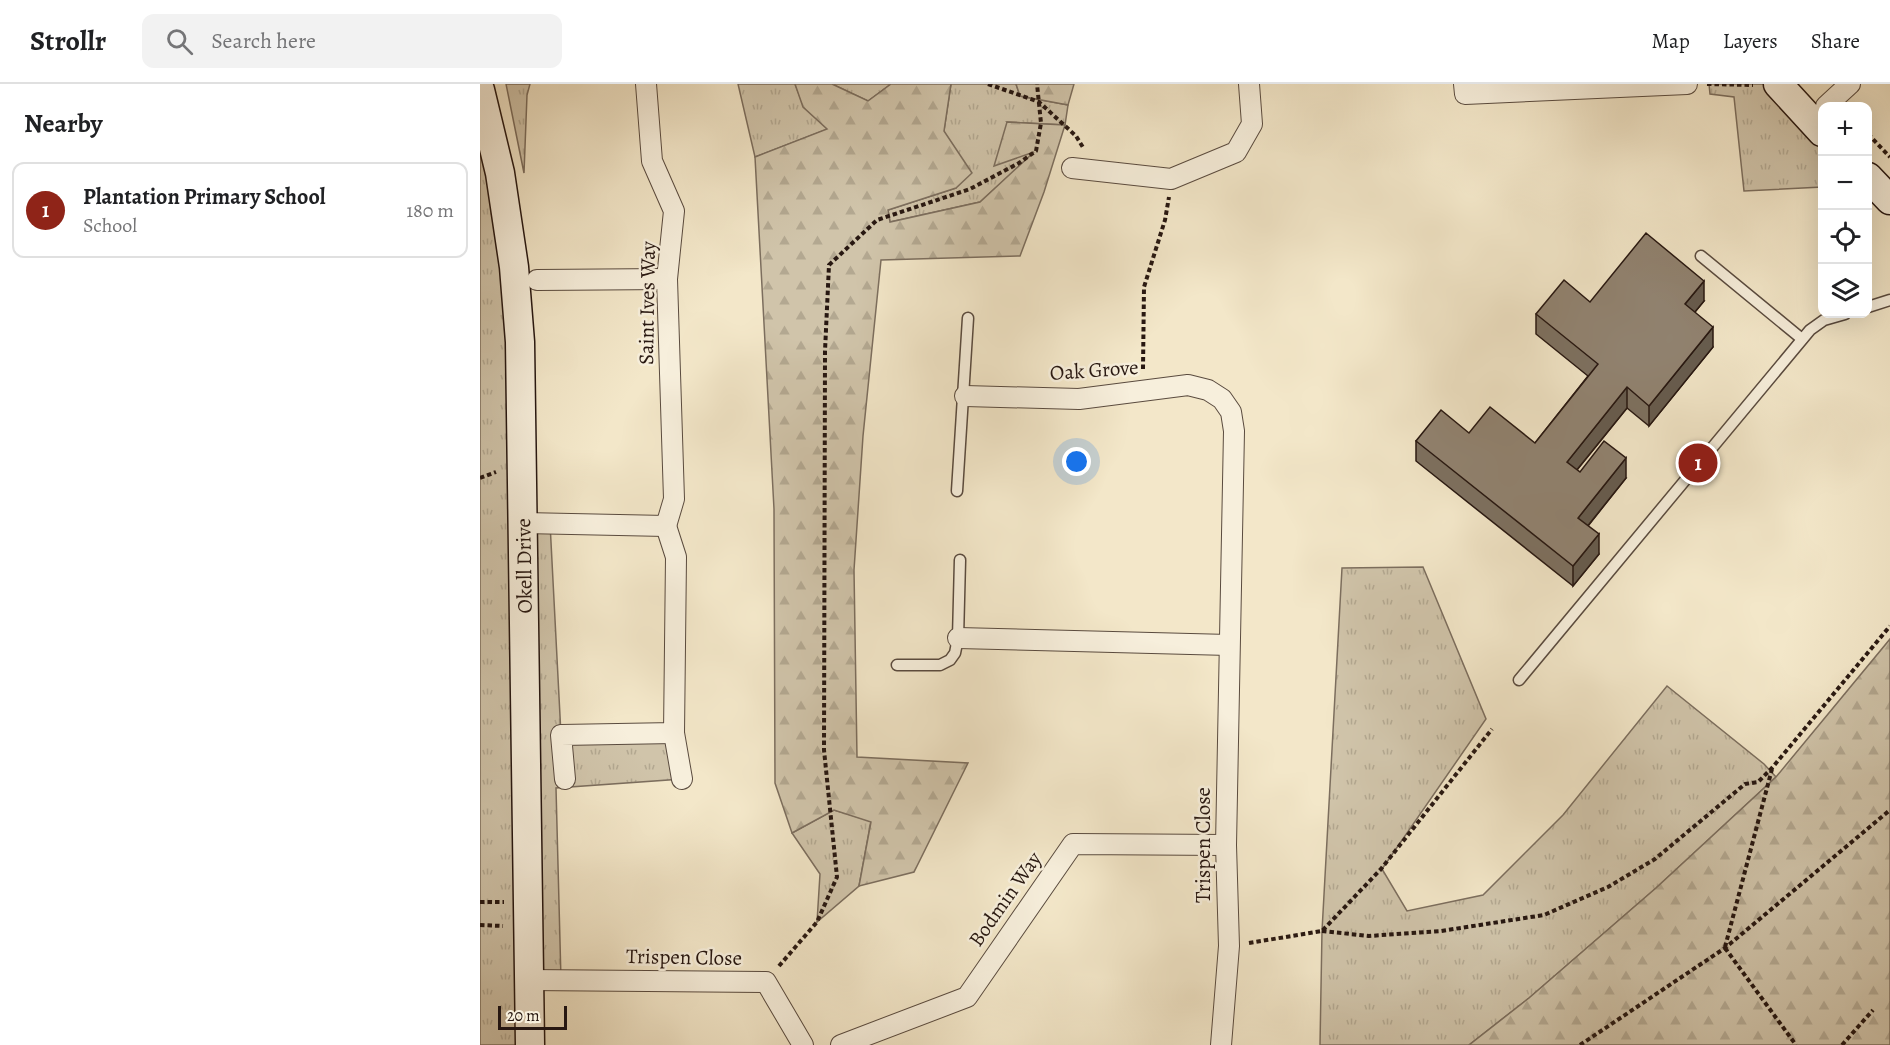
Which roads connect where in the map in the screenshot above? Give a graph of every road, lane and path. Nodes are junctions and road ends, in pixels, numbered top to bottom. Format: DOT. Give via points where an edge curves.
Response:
graph roads {
  1 [pos="645,84"];
  2 [pos="988,84"];
  3 [pos="1037,84"];
  4 [pos="1249,84"];
  5 [pos="1464,84"];
  6 [pos="1687,84"];
  7 [pos="1700,84"];
  8 [pos="1778,84"];
  9 [pos="1850,84"];
  10 [pos="1752,85"];
  11 [pos="480,90"];
  12 [pos="1039,102"];
  13 [pos="1834,102"];
  14 [pos="1818,115"];
  15 [pos="1872,138"];
  16 [pos="1890,157"];
  17 [pos="1072,168"];
  18 [pos="1097,171"];
  19 [pos="1171,179"];
  20 [pos="1872,181"];
  21 [pos="1890,200"];
  22 [pos="1701,256"];
  23 [pos="666,279"];
  24 [pos="537,280"];
  25 [pos="1890,300"];
  26 [pos="1872,306"];
  27 [pos="968,318"];
  28 [pos="1831,318"];
  29 [pos="1802,339"];
  30 [pos="1142,392"];
  31 [pos="964,396"];
  32 [pos="1222,399"];
  33 [pos="957,491"];
  34 [pos="524,523"];
  35 [pos="666,526"];
  36 [pos="960,560"];
  37 [pos="1890,626"];
  38 [pos="958,638"];
  39 [pos="1229,645"];
  40 [pos="897,665"];
  41 [pos="1519,680"];
  42 [pos="1492,729"];
  43 [pos="674,733"];
  44 [pos="1772,768"];
  45 [pos="565,779"];
  46 [pos="681,779"];
  47 [pos="1890,810"];
  48 [pos="1226,845"];
  49 [pos="1322,931"];
  50 [pos="1229,946"];
  51 [pos="1725,948"];
  52 [pos="529,980"];
  53 [pos="766,982"];
  54 [pos="1874,1010"];
  55 [pos="530,1045"];
  56 [pos="803,1045"];
  57 [pos="841,1045"];
  58 [pos="1221,1045"];
  59 [pos="1580,1045"];
  60 [pos="1796,1045"];
  61 [pos="1842,1045"];
  1 -- 23 [label="street, Saint Ives Way" via="652,161 674,211"];
  2 -- 12 [label="path"];
  3 -- 12 [label="path"];
  4 -- 19 [label="street" via="1252,124 1236,152"];
  5 -- 6 [label="street" via="1465,94"];
  7 -- 10 [label="path"];
  8 -- 14 [label="street"];
  9 -- 13 [label="street"];
  11 -- 34 [label="street, Okell Drive" via="500,173 514,267 520,342"];
  12 -- 18 [label="path" via="1076,136"];
  12 -- 53 [label="path" via="1041,123 1036,151 970,189 877,220 829,266 825,351 824,750 837,878 818,922"];
  15 -- 16 [label="path"];
  17 -- 18 [label="street"];
  18 -- 19 [label="street"];
  19 -- 30 [label="path" via="1166,220 1144,287"];
  20 -- 21 [label="street"];
  22 -- 29 [label="lane"];
  23 -- 24 [label="street"];
  23 -- 35 [label="street, Saint Ives Way" via="674,499"];
  25 -- 26 [label="lane"];
  27 -- 31 [label="lane"];
  28 -- 29 [label="lane"];
  29 -- 41 [label="lane"];
  30 -- 31 [label="street, Oak Grove" via="1079,399"];
  30 -- 32 [label="street, Oak Grove" via="1188,385"];
  31 -- 33 [label="lane"];
  32 -- 39 [label="street, Trispen Close" via="1231,412 1234,431"];
  34 -- 35 [label="street"];
  34 -- 52 [label="street, Okell Drive"];
  35 -- 43 [label="street" via="676,557"];
  36 -- 38 [label="lane"];
  37 -- 44 [label="path"];
  38 -- 39 [label="street"];
  38 -- 40 [label="lane" via="955,653 940,665"];
  39 -- 48 [label="street, Trispen Close"];
  42 -- 49 [label="path" via="1382,869"];
  43 -- 45 [label="street" via="561,735"];
  43 -- 46 [label="street"];
  44 -- 49 [label="path" via="1758,782 1745,784 1724,800 1655,859 1608,887 1544,915 1441,931 1369,936"];
  44 -- 51 [label="path"];
  47 -- 51 [label="path"];
  48 -- 50 [label="street, Trispen Close"];
  48 -- 57 [label="street, Bodmin Way" via="1073,844 967,997"];
  49 -- 50 [label="path"];
  50 -- 58 [label="street, Trispen Close"];
  51 -- 59 [label="path"];
  51 -- 60 [label="path"];
  52 -- 53 [label="street, Trispen Close"];
  52 -- 55 [label="street, Okell Drive"];
  53 -- 56 [label="street, Trispen Close"];
  54 -- 61 [label="path"];
}
